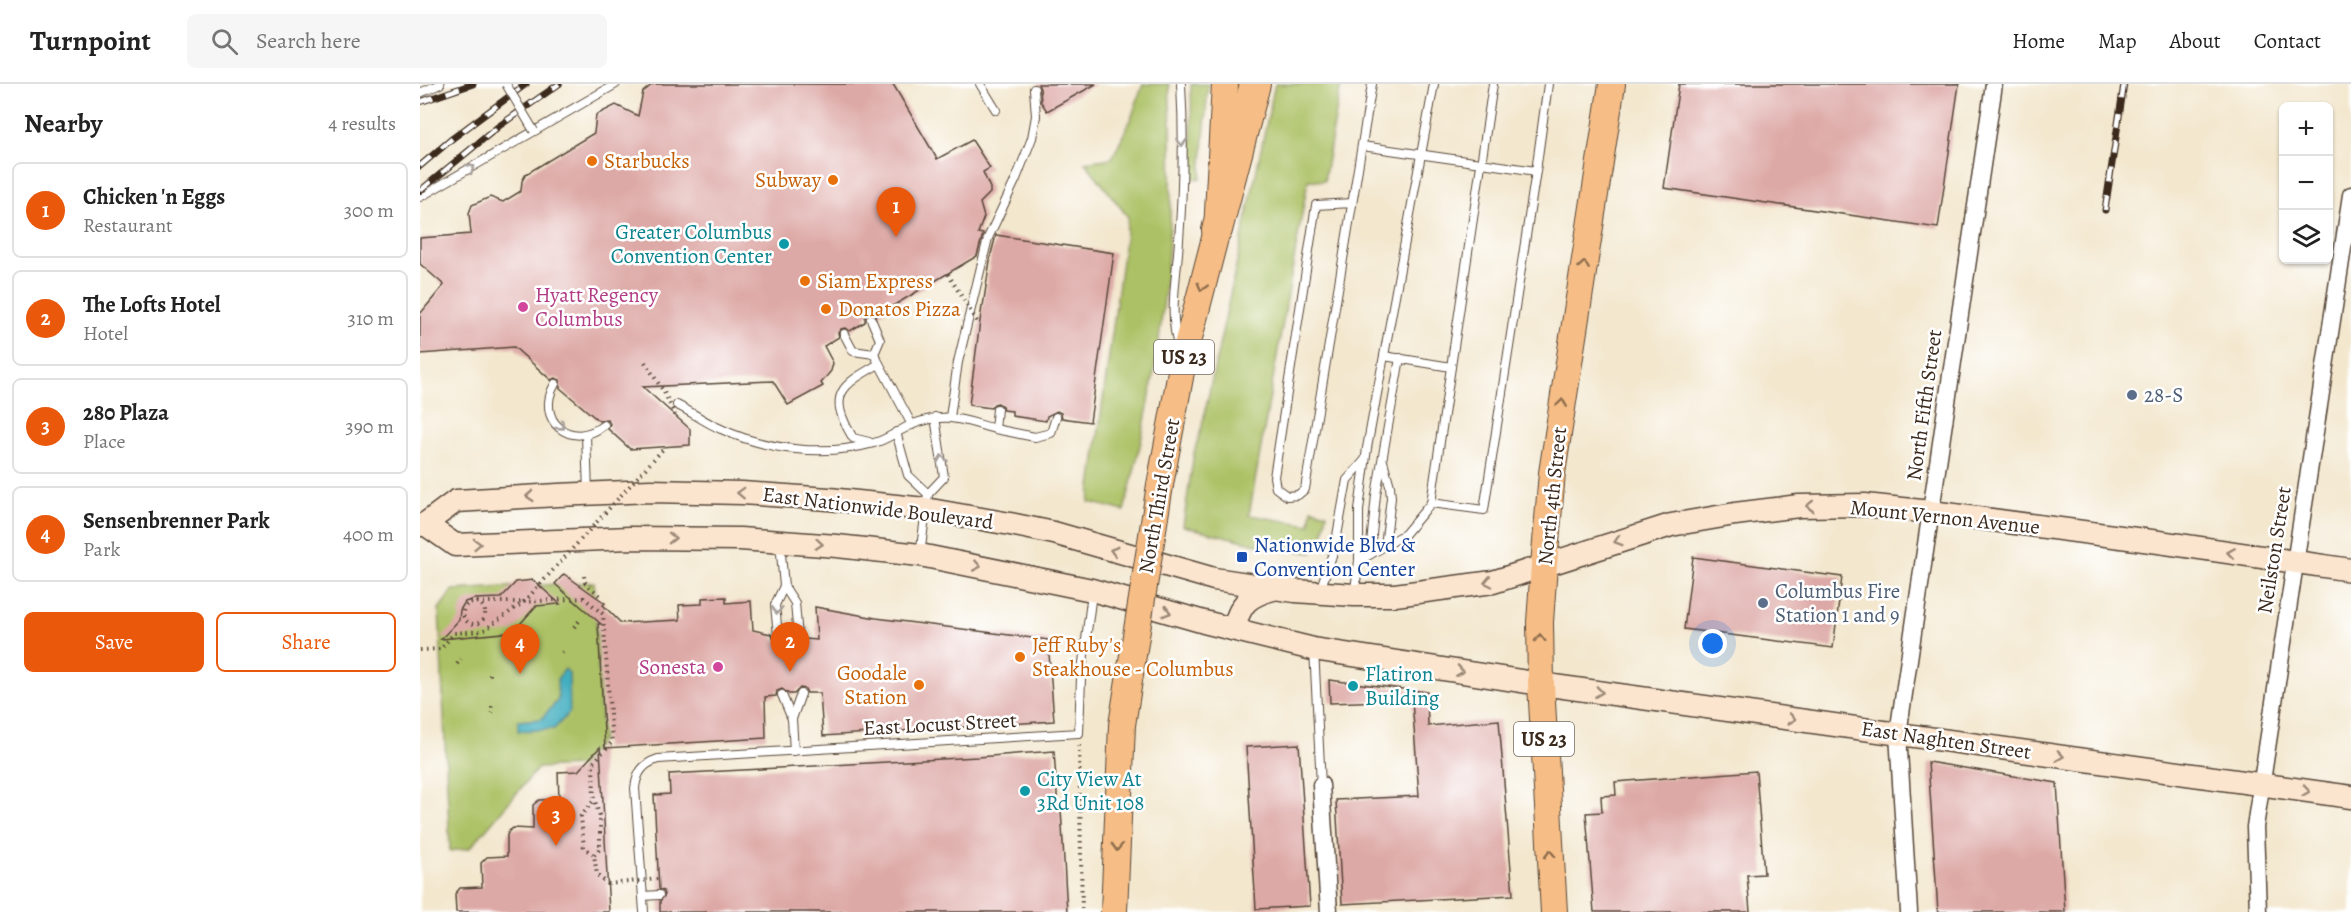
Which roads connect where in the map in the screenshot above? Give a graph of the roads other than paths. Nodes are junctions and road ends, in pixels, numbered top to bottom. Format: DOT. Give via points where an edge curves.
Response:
graph roads {
  1 [pos="440,84"];
  2 [pos="506,84"];
  3 [pos="616,84"];
  4 [pos="980,84"];
  5 [pos="1181,84"];
  6 [pos="1225,84"];
  7 [pos="1255,84"];
  8 [pos="1372,84"];
  9 [pos="1434,84"];
  10 [pos="1493,84"];
  11 [pos="1548,84"];
  12 [pos="1612,84"];
  13 [pos="1994,84"];
  14 [pos="1034,89"];
  15 [pos="420,93"];
  16 [pos="996,110"];
  17 [pos="534,131"];
  18 [pos="1362,146"];
  19 [pos="1421,156"];
  20 [pos="1482,164"];
  21 [pos="1536,171"];
  22 [pos="2351,195"];
  23 [pos="420,197"];
  24 [pos="1353,203"];
  25 [pos="1217,230"];
  26 [pos="871,319"];
  27 [pos="844,334"];
  28 [pos="874,354"];
  29 [pos="1384,356"];
  30 [pos="1400,358"];
  31 [pos="1183,361"];
  32 [pos="879,364"];
  33 [pos="1451,367"];
  34 [pos="555,384"];
  35 [pos="677,405"];
  36 [pos="997,409"];
  37 [pos="935,417"];
  38 [pos="950,417"];
  39 [pos="1056,417"];
  40 [pos="604,425"];
  41 [pos="912,425"];
  42 [pos="995,429"];
  43 [pos="896,432"];
  44 [pos="586,435"];
  45 [pos="875,443"];
  46 [pos="1382,457"];
  47 [pos="1366,459"];
  48 [pos="588,493"];
  49 [pos="926,501"];
  50 [pos="1431,503"];
  51 [pos="1931,512"];
  52 [pos="422,525"];
  53 [pos="779,541"];
  54 [pos="1384,546"];
  55 [pos="1370,554"];
  56 [pos="920,555"];
  57 [pos="1359,561"];
  58 [pos="2295,562"];
  59 [pos="1544,565"];
  60 [pos="2351,570"];
  61 [pos="784,586"];
  62 [pos="1273,589"];
  63 [pos="1092,590"];
  64 [pos="1319,593"];
  65 [pos="1354,595"];
  66 [pos="1233,629"];
  67 [pos="778,635"];
  68 [pos="798,638"];
  69 [pos="1314,649"];
  70 [pos="1541,684"];
  71 [pos="801,694"];
  72 [pos="782,695"];
  73 [pos="792,719"];
  74 [pos="1898,734"];
  75 [pos="794,751"];
  76 [pos="2261,784"];
  77 [pos="1321,785"];
  78 [pos="2351,797"];
  79 [pos="659,895"];
  80 [pos="643,896"];
  81 [pos="644,912"];
  82 [pos="1114,912"];
  83 [pos="1329,912"];
  84 [pos="1554,912"];
  85 [pos="1909,912"];
  86 [pos="2258,912"];
  1 -- 15 [label="lane"];
  2 -- 17 [label="lane, bridge"];
  3 -- 17 [label="lane"];
  4 -- 16 [label="lane"];
  5 -- 31 [label="lane, one-way" via="1183,168 1173,311"];
  6 -- 25 [label="main road, North Third Street / US 23"];
  7 -- 25 [label="highway"];
  8 -- 18 [label="lane"];
  9 -- 19 [label="lane"];
  10 -- 20 [label="lane"];
  11 -- 21 [label="lane"];
  59 -- 12 [label="main road, North 4th Street / US 23, one-way" via="1552,473"];
  13 -- 51 [label="street, North Fifth Street"];
  14 -- 38 [label="lane" via="1036,116 1032,138 988,238 958,362"];
  23 -- 17 [label="lane, one-way"];
  18 -- 19 [label="lane"];
  18 -- 24 [label="lane"];
  19 -- 20 [label="lane"];
  19 -- 29 [label="lane"];
  20 -- 21 [label="lane"];
  20 -- 33 [label="lane"];
  21 -- 50 [label="lane" via="1484,510"];
  22 -- 58 [label="street, Neilston Street"];
  24 -- 24 [label="lane" via="1305,489 1298,495 1287,496 1276,489 1274,477 1316,205"];
  25 -- 31 [label="main road, North Third Street / US 23, one-way"];
  26 -- 28 [label="lane" via="880,340"];
  27 -- 28 [label="lane" via="853,351"];
  28 -- 32 [label="lane"];
  29 -- 30 [label="lane"];
  29 -- 47 [label="lane"];
  30 -- 33 [label="lane"];
  30 -- 46 [label="lane"];
  31 -- 82 [label="main road, North Third Street / US 23, one-way, bridge" via="1122,725"];
  32 -- 41 [label="lane"];
  32 -- 45 [label="lane" via="848,382 840,396 841,419 853,438"];
  33 -- 50 [label="lane"];
  34 -- 44 [label="lane, one-way" via="548,404 550,415 564,432"];
  35 -- 45 [label="lane" via="720,429 791,449 820,450"];
  36 -- 42 [label="lane"];
  37 -- 38 [label="lane"];
  37 -- 41 [label="lane"];
  49 -- 37 [label="lane, one-way" via="944,477"];
  38 -- 42 [label="lane"];
  39 -- 42 [label="lane" via="1051,433 1035,437"];
  40 -- 44 [label="lane"];
  41 -- 43 [label="lane"];
  43 -- 45 [label="lane"];
  43 -- 49 [label="lane" via="908,475"];
  44 -- 48 [label="lane"];
  46 -- 54 [label="lane" via="1390,486"];
  46 -- 55 [label="lane"];
  47 -- 57 [label="lane" via="1359,510"];
  47 -- 64 [label="lane" via="1347,480 1335,546"];
  49 -- 48 [label="main road, East Nationwide Boulevard, one-way" via="742,493"];
  48 -- 52 [label="main road, East Nationwide Boulevard, one-way" via="456,501"];
  49 -- 56 [label="lane"];
  62 -- 49 [label="main road, East Nationwide Boulevard, one-way" via="1214,579"];
  50 -- 54 [label="lane" via="1405,534"];
  58 -- 51 [label="main road, Mount Vernon Avenue, one-way"];
  51 -- 59 [label="main road, Mount Vernon Avenue, one-way" via="1799,506 1735,514 1671,525"];
  51 -- 74 [label="street, North Fifth Street"];
  52 -- 53 [label="main road, East Nationwide Boulevard, one-way" via="455,545 630,538"];
  53 -- 56 [label="main road, East Nationwide Boulevard, one-way"];
  53 -- 61 [label="lane"];
  54 -- 55 [label="lane"];
  55 -- 57 [label="lane"];
  56 -- 63 [label="main road, East Nationwide Boulevard, one-way"];
  57 -- 65 [label="lane"];
  58 -- 60 [label="main road, Mount Vernon Avenue"];
  58 -- 76 [label="street, Neilston Street"];
  59 -- 65 [label="main road, East Nationwide Boulevard, one-way" via="1493,582 1395,595"];
  70 -- 59 [label="main road, North 4th Street / US 23, one-way"];
  61 -- 67 [label="lane, one-way" via="775,605"];
  61 -- 68 [label="lane" via="795,603"];
  62 -- 64 [label="main road, East Nationwide Boulevard"];
  62 -- 66 [label="main road" via="1245,602"];
  63 -- 66 [label="main road, East Nationwide Boulevard, one-way"];
  63 -- 75 [label="lane, East Locust Street" via="1079,733"];
  64 -- 65 [label="main road, East Nationwide Boulevard"];
  66 -- 69 [label="main road, East Nationwide Boulevard"];
  69 -- 70 [label="main road, East Nationwide Boulevard, one-way"];
  69 -- 77 [label="lane"];
  70 -- 74 [label="main road, East Naghten Street, one-way"];
  84 -- 70 [label="main road, North 4th Street / US 23, one-way"];
  71 -- 73 [label="lane"];
  72 -- 73 [label="lane"];
  73 -- 75 [label="lane"];
  74 -- 76 [label="main road, East Naghten Street, one-way"];
  74 -- 85 [label="street, North Fifth Street"];
  75 -- 80 [label="lane, East Locust Street" via="647,762 640,769 635,788"];
  76 -- 78 [label="main road, East Naghten Street, one-way"];
  76 -- 86 [label="street, Neilston Street" via="2255,827"];
  77 -- 83 [label="street"];
  79 -- 80 [label="lane"];
  80 -- 81 [label="lane"];
}
